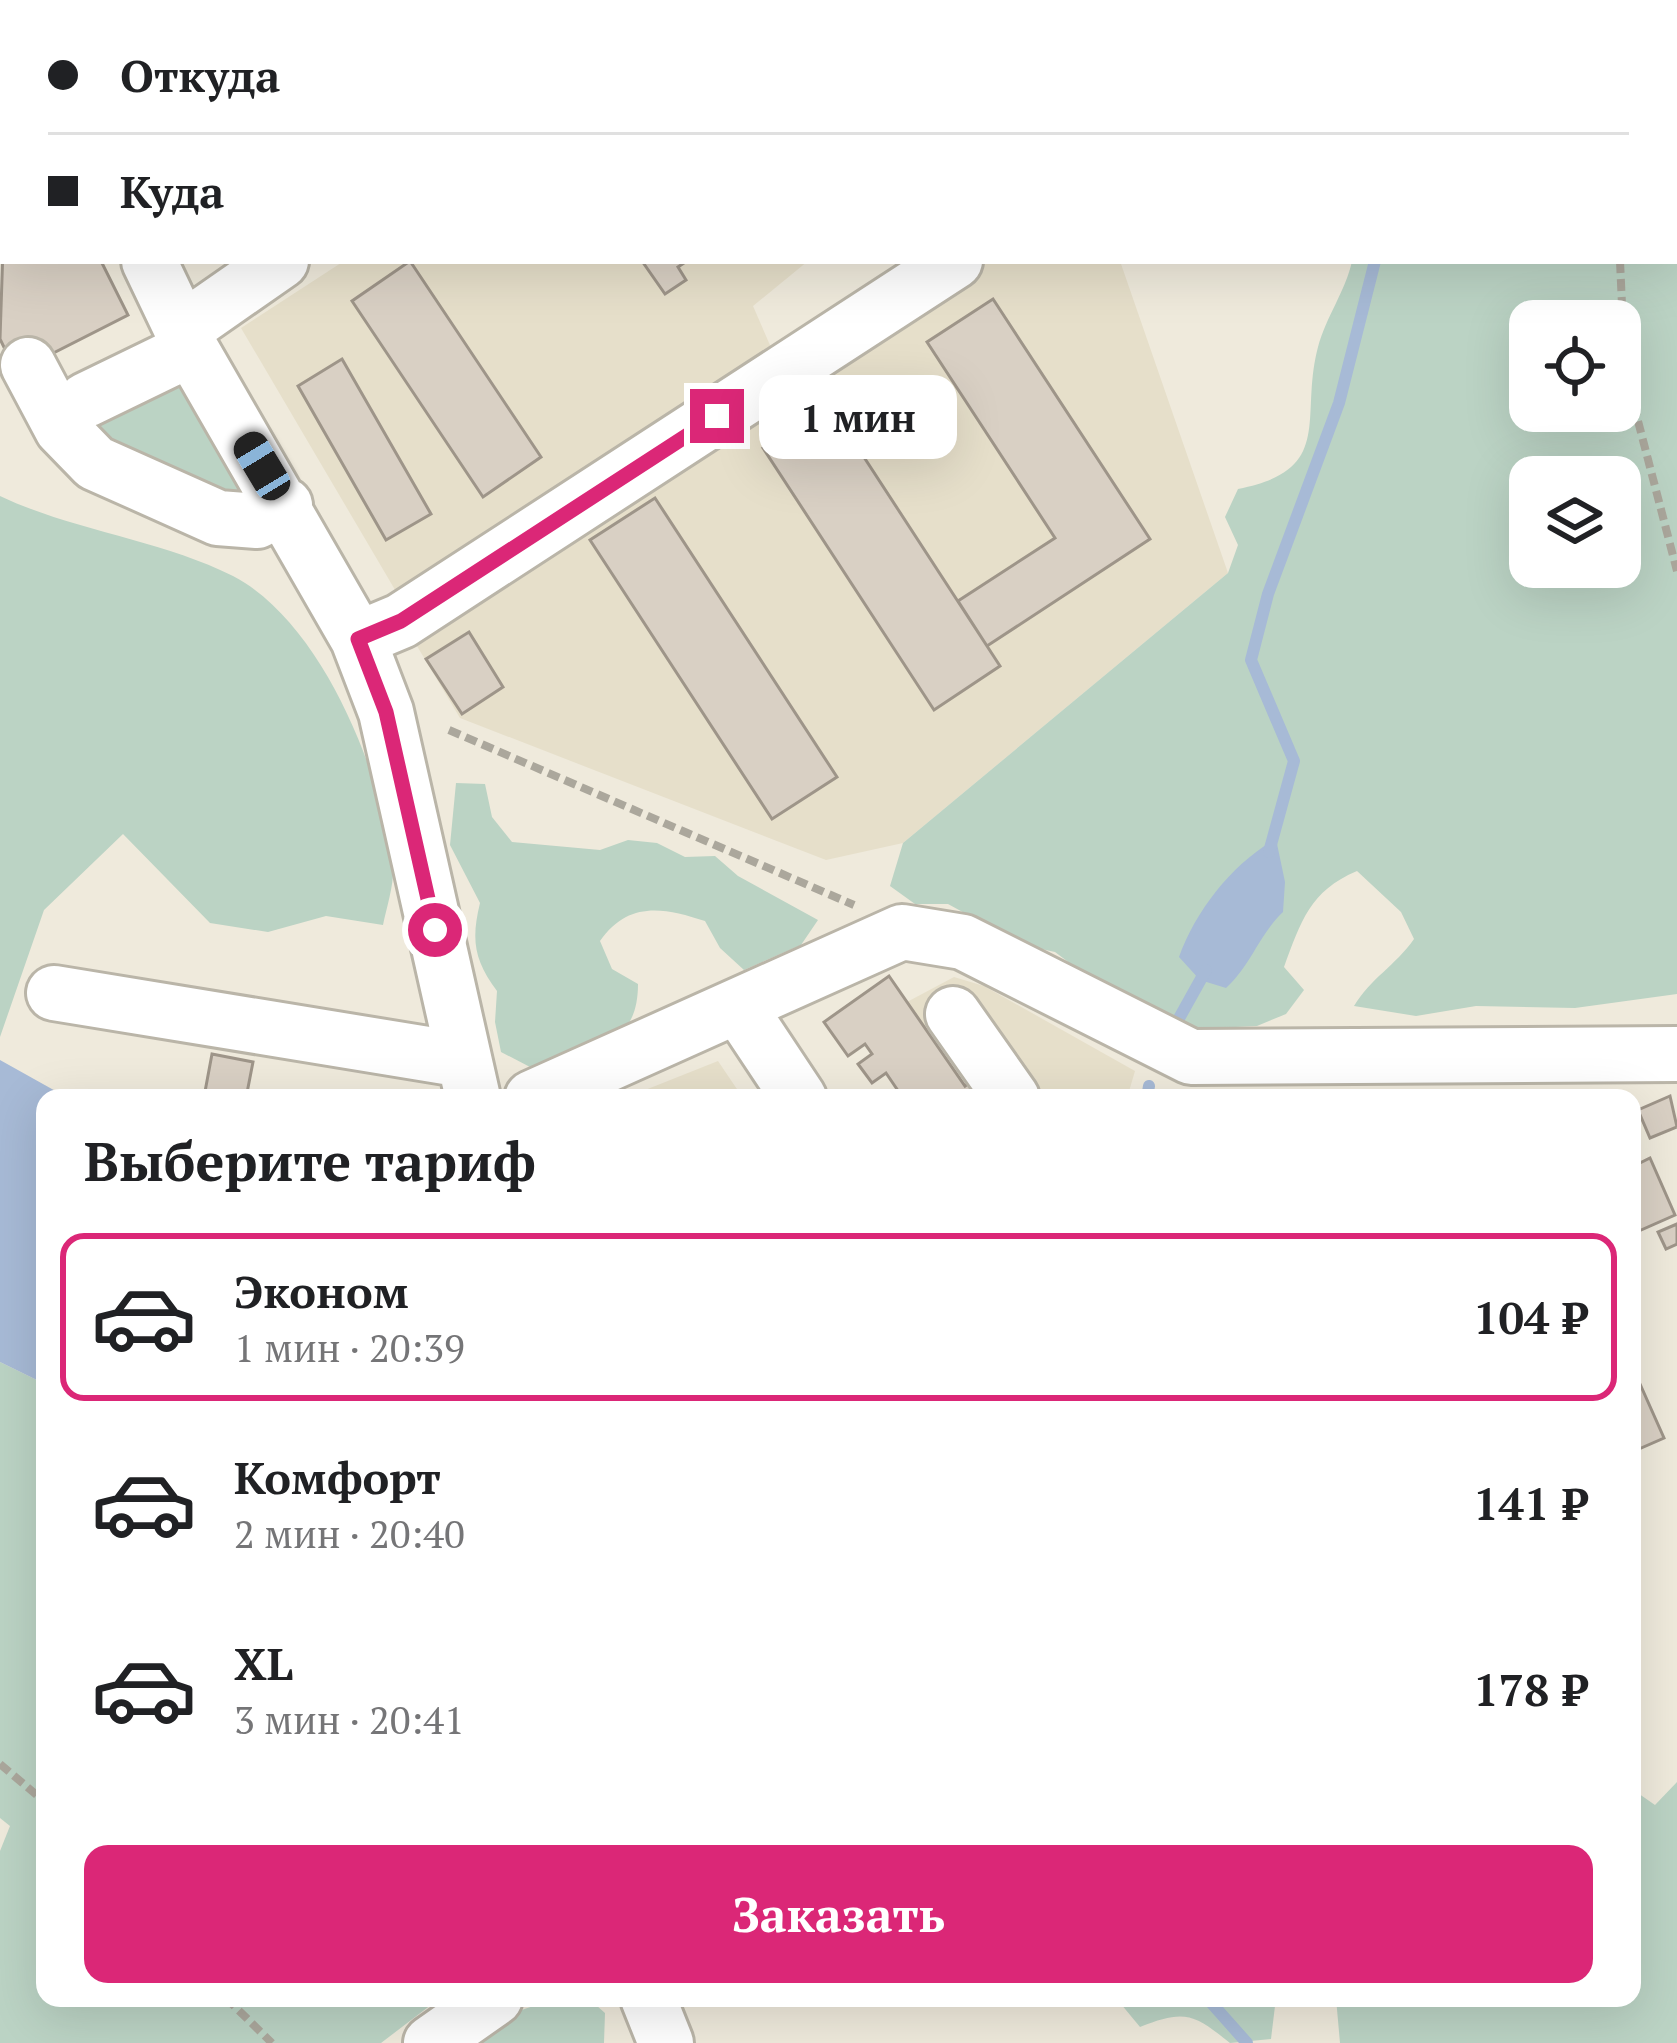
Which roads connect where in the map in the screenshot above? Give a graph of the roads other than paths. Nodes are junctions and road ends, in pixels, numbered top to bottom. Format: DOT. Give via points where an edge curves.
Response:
graph roads {
  1 [pos="150,264"];
  2 [pos="276,264"];
  3 [pos="950,264"];
  4 [pos="187,339"];
  5 [pos="28,365"];
  6 [pos="86,400"];
  7 [pos="285,505"];
  8 [pos="358,639"];
  9 [pos="54,992"];
  10 [pos="738,1006"];
  11 [pos="953,1014"];
  12 [pos="1677,1054"];
  13 [pos="640,1075"];
  14 [pos="469,1079"];
  15 [pos="574,1089"];
  16 [pos="793,1089"];
  17 [pos="1006,1089"];
  18 [pos="482,2007"];
  19 [pos="652,2007"];
  20 [pos="431,2043"];
  21 [pos="666,2043"];
  1 -- 4 [label="street"];
  2 -- 4 [label="street"];
  3 -- 8 [label="street" via="401,621"];
  4 -- 6 [label="street"];
  4 -- 7 [label="street"];
  5 -- 7 [label="street" via="62,429 94,464 218,518 257,521"];
  7 -- 8 [label="street"];
  8 -- 14 [label="street" via="386,712"];
  9 -- 14 [label="street"];
  10 -- 12 [label="street" via="902,932 963,942 1191,1058"];
  10 -- 13 [label="street"];
  10 -- 16 [label="street"];
  11 -- 17 [label="street"];
  13 -- 15 [label="street"];
  18 -- 20 [label="street"];
  19 -- 21 [label="street"];
}
